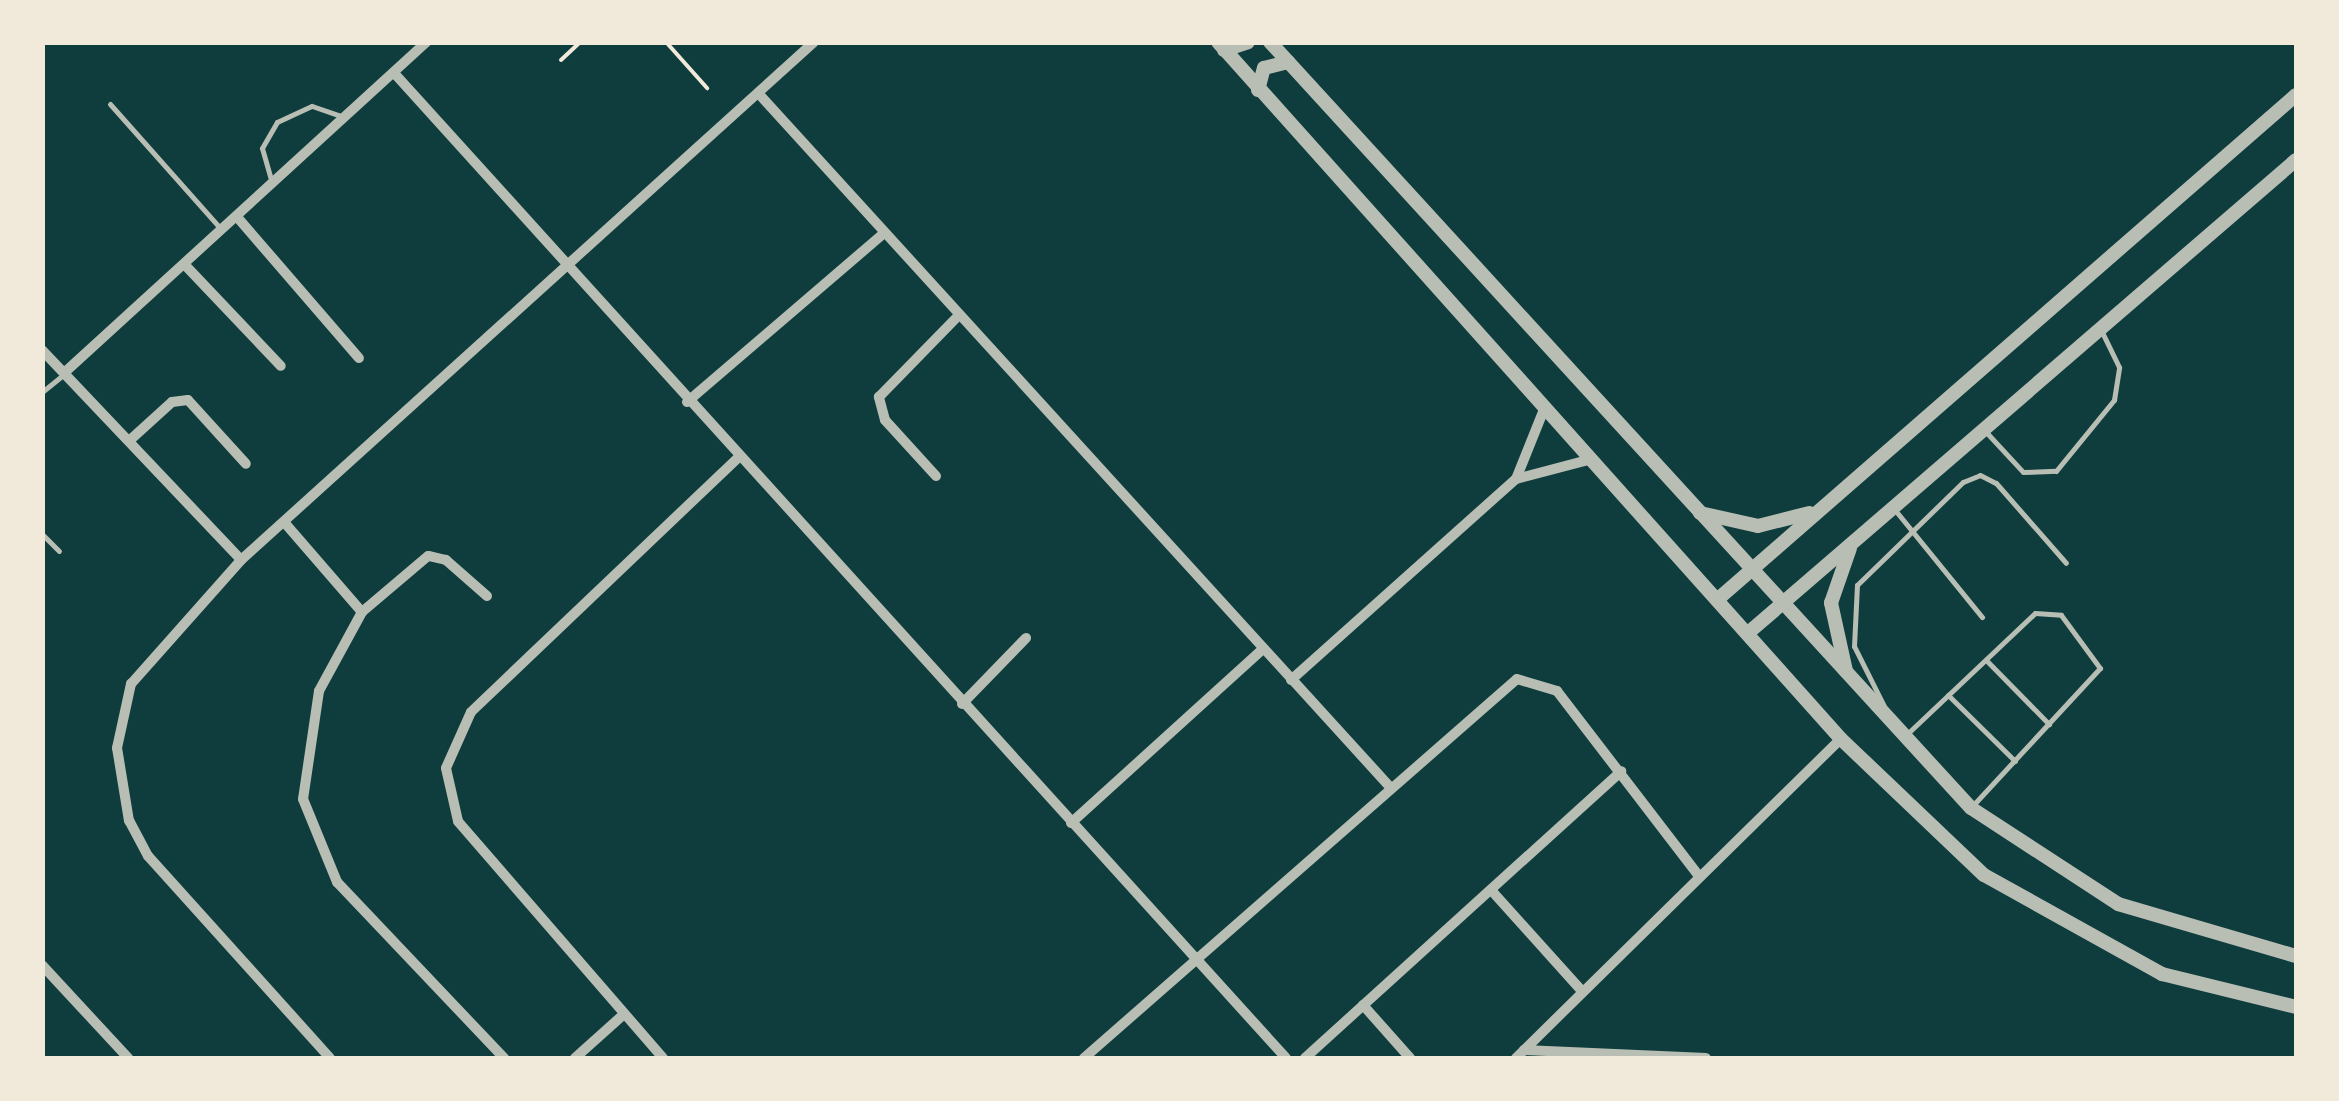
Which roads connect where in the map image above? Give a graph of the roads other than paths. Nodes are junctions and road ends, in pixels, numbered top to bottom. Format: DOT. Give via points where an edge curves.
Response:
graph roads {
  1 [pos="426,42"];
  2 [pos="814,42"];
  3 [pos="1248,42"];
  4 [pos="1270,42"];
  5 [pos="1221,46"];
  6 [pos="1288,62"];
  7 [pos="395,74"];
  8 [pos="1258,90"];
  9 [pos="759,94"];
  10 [pos="2296,95"];
  11 [pos="110,104"];
  12 [pos="347,120"];
  13 [pos="2296,161"];
  14 [pos="274,185"];
  15 [pos="238,218"];
  16 [pos="224,232"];
  17 [pos="884,233"];
  18 [pos="185,265"];
  19 [pos="567,270"];
  20 [pos="958,316"];
  21 [pos="2101,330"];
  22 [pos="42,350"];
  23 [pos="359,358"];
  24 [pos="281,366"];
  25 [pos="64,374"];
  26 [pos="42,392"];
  27 [pos="687,402"];
  28 [pos="1544,406"];
  29 [pos="1984,430"];
  30 [pos="129,442"];
  31 [pos="738,458"];
  32 [pos="1592,459"];
  33 [pos="246,464"];
  34 [pos="936,476"];
  35 [pos="1516,478"];
  36 [pos="1893,508"];
  37 [pos="1695,510"];
  38 [pos="1819,510"];
  39 [pos="284,522"];
  40 [pos="1910,530"];
  41 [pos="42,534"];
  42 [pos="1852,543"];
  43 [pos="59,552"];
  44 [pos="242,560"];
  45 [pos="2066,563"];
  46 [pos="1751,570"];
  47 [pos="487,596"];
  48 [pos="1718,599"];
  49 [pos="1780,604"];
  50 [pos="362,612"];
  51 [pos="1982,618"];
  52 [pos="1748,633"];
  53 [pos="1026,638"];
  54 [pos="1263,649"];
  55 [pos="1986,660"];
  56 [pos="1848,677"];
  57 [pos="1292,680"];
  58 [pos="1948,694"];
  59 [pos="962,704"];
  60 [pos="1884,716"];
  61 [pos="2049,724"];
  62 [pos="1904,737"];
  63 [pos="1841,738"];
  64 [pos="2014,761"];
  65 [pos="1621,771"];
  66 [pos="1390,787"];
  67 [pos="1971,808"];
  68 [pos="1071,822"];
  69 [pos="1699,876"];
  70 [pos="1492,890"];
  71 [pos="2296,956"];
  72 [pos="1196,960"];
  73 [pos="42,965"];
  74 [pos="1582,990"];
  75 [pos="1363,1005"];
  76 [pos="2296,1006"];
  77 [pos="624,1014"];
  78 [pos="1520,1054"];
  79 [pos="128,1058"];
  80 [pos="330,1058"];
  81 [pos="504,1058"];
  82 [pos="575,1058"];
  83 [pos="664,1058"];
  84 [pos="1084,1058"];
  85 [pos="1286,1058"];
  86 [pos="1305,1058"];
  87 [pos="1410,1058"];
  88 [pos="1706,1058"];
  1 -- 7 [label="street"];
  2 -- 9 [label="street"];
  3 -- 5 [label="street"];
  4 -- 6 [label="street"];
  5 -- 8 [label="street"];
  6 -- 8 [label="street" via="1264,68"];
  6 -- 37 [label="street"];
  7 -- 12 [label="street"];
  7 -- 19 [label="street"];
  8 -- 28 [label="street"];
  9 -- 17 [label="street"];
  9 -- 19 [label="street"];
  10 -- 38 [label="street"];
  11 -- 16 [label="lane"];
  12 -- 14 [label="street"];
  12 -- 14 [label="lane" via="312,106 277,122 262,158"];
  13 -- 21 [label="street"];
  14 -- 15 [label="street"];
  15 -- 16 [label="street"];
  15 -- 23 [label="street"];
  16 -- 18 [label="street"];
  17 -- 20 [label="street"];
  17 -- 27 [label="street"];
  18 -- 24 [label="street"];
  18 -- 25 [label="street"];
  19 -- 27 [label="street"];
  19 -- 39 [label="street"];
  20 -- 34 [label="street" via="880,397 885,420"];
  20 -- 54 [label="street"];
  21 -- 29 [label="street"];
  21 -- 29 [label="lane" via="2118,367 2114,400 2056,470 2023,472"];
  22 -- 25 [label="street"];
  25 -- 26 [label="lane"];
  25 -- 30 [label="street"];
  27 -- 31 [label="street"];
  28 -- 32 [label="street"];
  28 -- 35 [label="street"];
  29 -- 36 [label="street"];
  30 -- 33 [label="street" via="172,402 188,400"];
  30 -- 44 [label="street"];
  31 -- 59 [label="street"];
  31 -- 77 [label="street" via="471,712 446,768 458,821"];
  32 -- 35 [label="street"];
  32 -- 48 [label="street"];
  35 -- 57 [label="street"];
  36 -- 40 [label="lane"];
  36 -- 42 [label="street"];
  37 -- 38 [label="street" via="1758,526"];
  37 -- 46 [label="street"];
  38 -- 46 [label="street"];
  39 -- 44 [label="street"];
  39 -- 50 [label="street"];
  40 -- 45 [label="lane" via="1980,475"];
  40 -- 51 [label="lane"];
  40 -- 60 [label="lane" via="1868,567 1851,604 1854,646 1878,680"];
  41 -- 43 [label="lane"];
  42 -- 49 [label="street"];
  42 -- 56 [label="street" via="1831,604"];
  44 -- 80 [label="street" via="131,684 118,782 148,856"];
  46 -- 48 [label="street"];
  46 -- 49 [label="street"];
  47 -- 50 [label="street" via="428,556"];
  48 -- 52 [label="street"];
  49 -- 52 [label="street"];
  49 -- 56 [label="street"];
  50 -- 81 [label="street" via="328,666 304,750 315,840 352,902"];
  52 -- 63 [label="street"];
  53 -- 59 [label="street"];
  54 -- 57 [label="street"];
  54 -- 68 [label="street"];
  55 -- 58 [label="lane"];
  55 -- 61 [label="lane"];
  55 -- 61 [label="lane" via="2036,613 2062,615 2100,668"];
  56 -- 60 [label="street"];
  57 -- 66 [label="street"];
  58 -- 62 [label="lane"];
  58 -- 64 [label="lane"];
  59 -- 68 [label="street"];
  60 -- 62 [label="street"];
  61 -- 64 [label="lane"];
  62 -- 67 [label="street"];
  63 -- 69 [label="street"];
  63 -- 76 [label="street" via="2030,907 2162,974"];
  64 -- 67 [label="lane"];
  65 -- 66 [label="street" via="1551,685 1526,677"];
  65 -- 69 [label="street"];
  65 -- 70 [label="street"];
  66 -- 72 [label="street"];
  67 -- 71 [label="street" via="2118,904"];
  68 -- 72 [label="street"];
  69 -- 74 [label="street"];
  70 -- 74 [label="street"];
  70 -- 75 [label="street"];
  72 -- 84 [label="street"];
  72 -- 85 [label="street"];
  73 -- 79 [label="street"];
  74 -- 78 [label="street"];
  75 -- 86 [label="street"];
  75 -- 87 [label="street"];
  77 -- 82 [label="street"];
  77 -- 83 [label="street"];
  78 -- 88 [label="street"];
}
